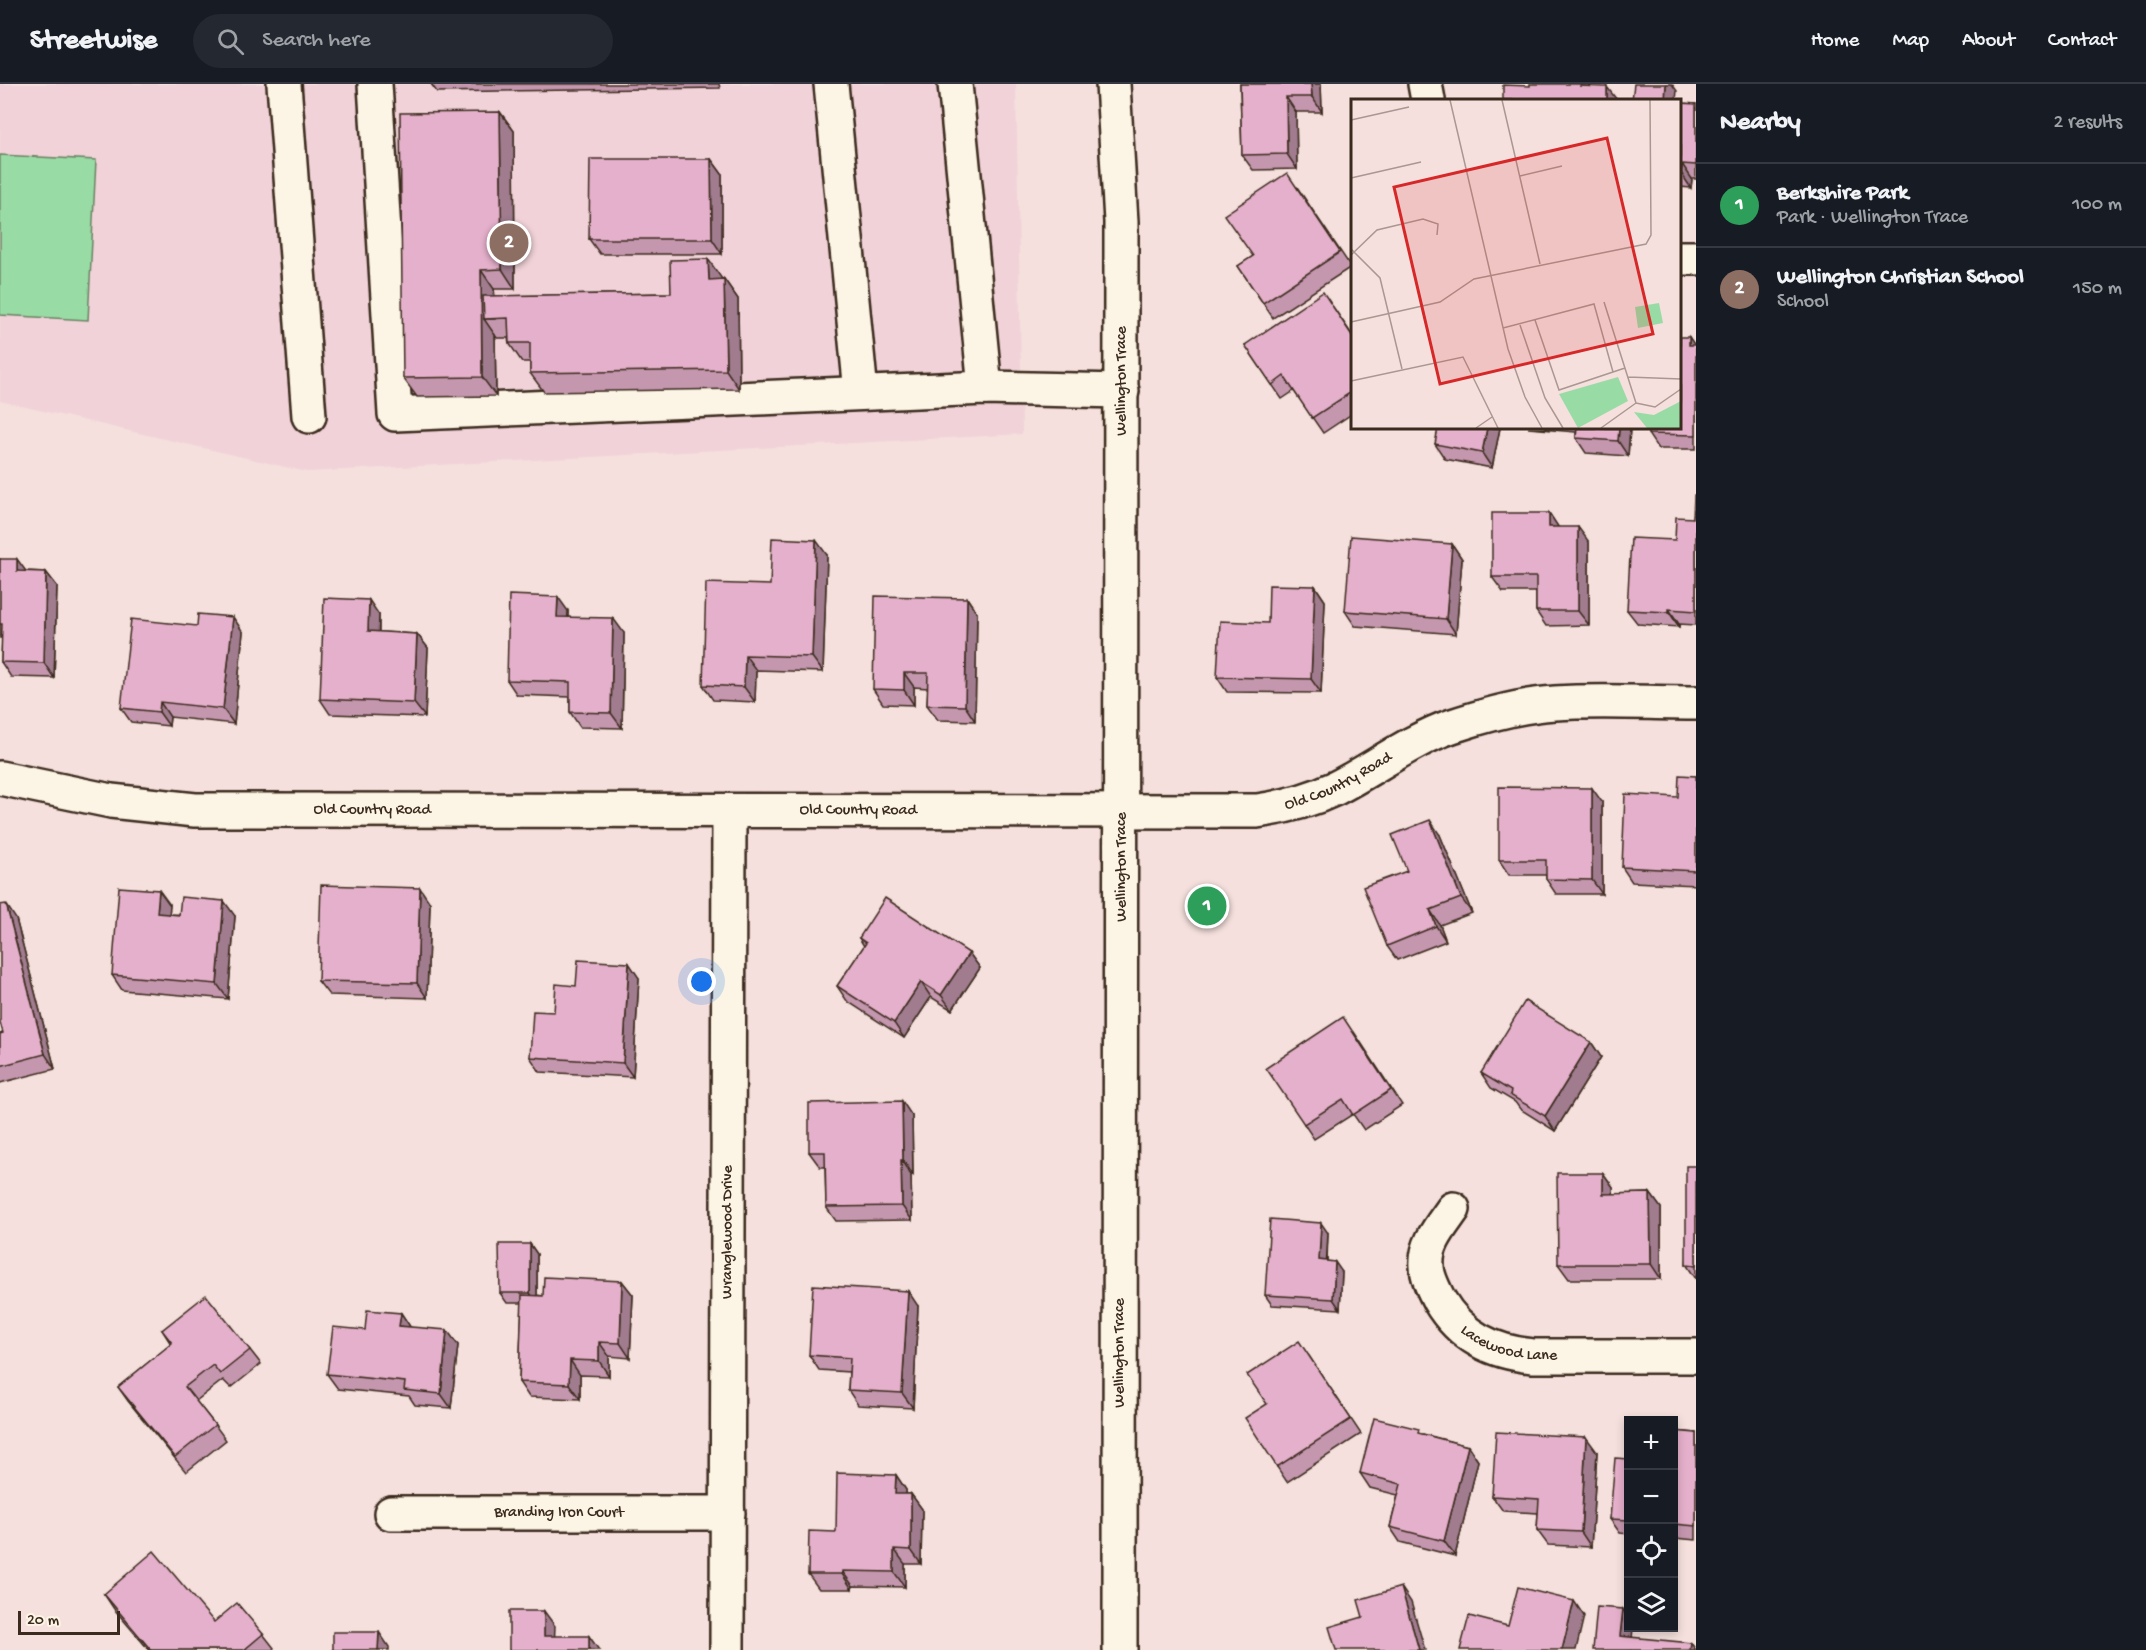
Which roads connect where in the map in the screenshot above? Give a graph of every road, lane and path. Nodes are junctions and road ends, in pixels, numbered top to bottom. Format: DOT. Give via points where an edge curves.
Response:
graph roads {
  1 [pos="284,84"];
  2 [pos="375,84"];
  3 [pos="831,84"];
  4 [pos="955,84"];
  5 [pos="1113,84"];
  6 [pos="1425,84"];
  7 [pos="1428,99"];
  8 [pos="985,388"];
  9 [pos="1122,391"];
  10 [pos="861,393"];
  11 [pos="309,416"];
  12 [pos="1696,703"];
  13 [pos="0,778"];
  14 [pos="729,812"];
  15 [pos="1122,813"];
  16 [pos="1453,1209"];
  17 [pos="1696,1356"];
  18 [pos="391,1513"];
  19 [pos="728,1514"];
  20 [pos="728,1650"];
  21 [pos="1120,1650"];
  1 -- 11 [label="street"];
  2 -- 10 [label="street" via="395,414"];
  3 -- 10 [label="street"];
  4 -- 8 [label="street"];
  5 -- 9 [label="street, Wellington Trace" via="1121,222"];
  6 -- 7 [label="street"];
  8 -- 9 [label="street"];
  8 -- 10 [label="street"];
  9 -- 15 [label="street, Wellington Trace"];
  12 -- 15 [label="street, Old Country Road" via="1554,703 1502,711 1451,726 1335,788 1284,807"];
  13 -- 14 [label="street, Old Country Road" via="111,801 195,810"];
  14 -- 15 [label="street, Old Country Road"];
  14 -- 19 [label="street, Wranglewood Drive"];
  15 -- 21 [label="street, Wellington Trace"];
  16 -- 17 [label="street, Lacewood Lane" via="1433,1236 1426,1265 1446,1312 1464,1331 1486,1345 1510,1354 1533,1356"];
  18 -- 19 [label="street, Branding Iron Court"];
  19 -- 20 [label="street, Wranglewood Drive"];
}
